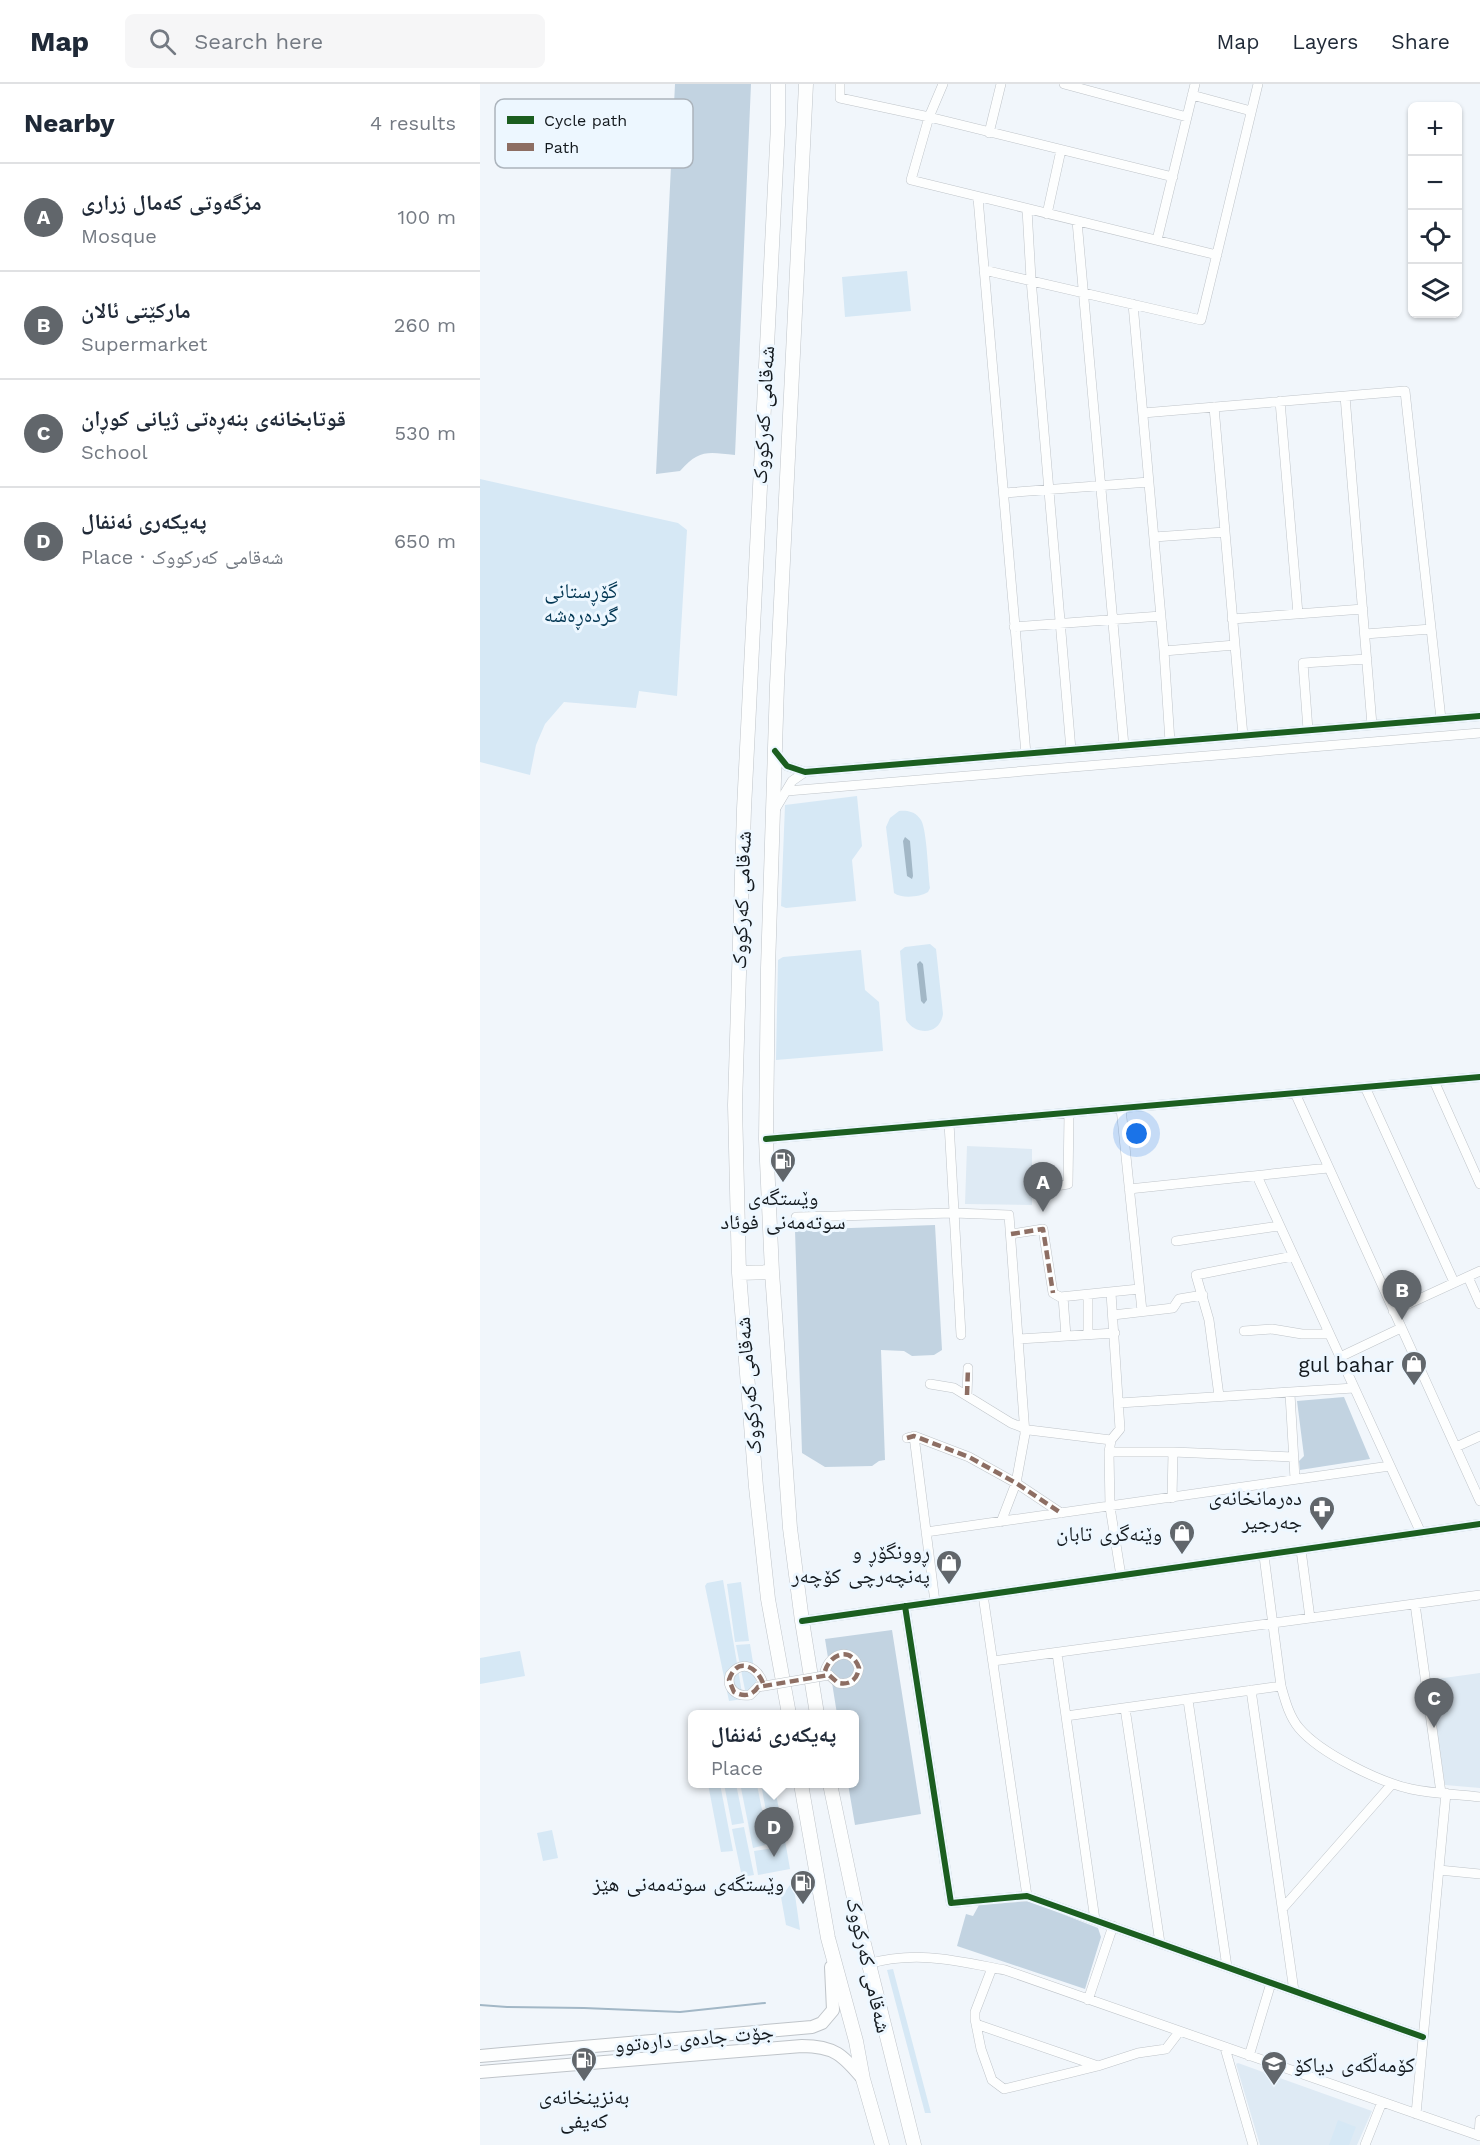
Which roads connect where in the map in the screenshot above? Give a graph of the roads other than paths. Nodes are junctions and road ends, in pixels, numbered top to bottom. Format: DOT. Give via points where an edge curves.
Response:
graph roads {
  1 [pos="778,84"];
  2 [pos="806,84"];
  3 [pos="840,84"];
  4 [pos="943,84"];
  5 [pos="1001,84"];
  6 [pos="1064,84"];
  7 [pos="1195,84"];
  8 [pos="1258,84"];
  9 [pos="1192,95"];
  10 [pos="1251,111"];
  11 [pos="929,117"];
  12 [pos="1187,117"];
  13 [pos="778,125"];
  14 [pos="803,128"];
  15 [pos="989,133"];
  16 [pos="1061,150"];
  17 [pos="1173,177"];
  18 [pos="978,198"];
  19 [pos="1027,209"];
  20 [pos="1047,214"];
  21 [pos="1077,221"];
  22 [pos="1157,240"];
  23 [pos="1217,255"];
  24 [pos="984,270"];
  25 [pos="1031,279"];
  26 [pos="1083,292"];
  27 [pos="1133,304"];
  28 [pos="1345,396"];
  29 [pos="1280,401"];
  30 [pos="1214,407"];
  31 [pos="1143,413"];
  32 [pos="1149,482"];
  33 [pos="1101,486"];
  34 [pos="1049,490"];
  35 [pos="1004,493"];
  36 [pos="1225,532"];
  37 [pos="1154,537"];
  38 [pos="1362,609"];
  39 [pos="1298,614"];
  40 [pos="1161,616"];
  41 [pos="1232,619"];
  42 [pos="1113,620"];
  43 [pos="1061,624"];
  44 [pos="1014,627"];
  45 [pos="1431,629"];
  46 [pos="1365,634"];
  47 [pos="1235,645"];
  48 [pos="1164,651"];
  49 [pos="1367,659"];
  50 [pos="1480,716"];
  51 [pos="1441,719"];
  52 [pos="1372,725"];
  53 [pos="1324,729"];
  54 [pos="1308,730"];
  55 [pos="1480,733"];
  56 [pos="1243,736"];
  57 [pos="1170,742"];
  58 [pos="1124,746"];
  59 [pos="1325,746"];
  60 [pos="1102,748"];
  61 [pos="1071,750"];
  62 [pos="775,751"];
  63 [pos="1026,754"];
  64 [pos="1103,765"];
  65 [pos="805,772"];
  66 [pos="787,791"];
  67 [pos="773,813"];
  68 [pos="1480,1077"];
  69 [pos="1434,1081"];
  70 [pos="1365,1087"];
  71 [pos="1295,1093"];
  72 [pos="1121,1108"];
  73 [pos="1069,1113"];
  74 [pos="949,1123"];
  75 [pos="766,1139"];
  76 [pos="1328,1168"];
  77 [pos="1257,1176"];
  78 [pos="1480,1184"];
  79 [pos="1044,1188"];
  80 [pos="1129,1189"];
  81 [pos="953,1213"];
  82 [pos="796,1216"];
  83 [pos="1279,1226"];
  84 [pos="1011,1234"];
  85 [pos="1176,1240"];
  86 [pos="1293,1256"];
  87 [pos="1480,1271"];
  88 [pos="772,1272"];
  89 [pos="739,1273"];
  90 [pos="1468,1277"];
  91 [pos="1454,1282"];
  92 [pos="1139,1289"];
  93 [pos="1111,1293"];
  94 [pos="1088,1295"];
  95 [pos="1203,1295"];
  96 [pos="1063,1297"];
  97 [pos="1480,1304"];
  98 [pos="1142,1311"];
  99 [pos="1393,1311"];
  100 [pos="1113,1315"];
  101 [pos="1401,1328"];
  102 [pos="1244,1330"];
  103 [pos="1115,1334"];
  104 [pos="1329,1334"];
  105 [pos="961,1335"];
  106 [pos="1088,1335"];
  107 [pos="1066,1336"];
  108 [pos="1019,1339"];
  109 [pos="1340,1357"];
  110 [pos="968,1368"];
  111 [pos="930,1384"];
  112 [pos="1354,1388"];
  113 [pos="1290,1394"];
  114 [pos="967,1395"];
  115 [pos="1219,1396"];
  116 [pos="1119,1403"];
  117 [pos="1025,1428"];
  118 [pos="1480,1436"];
  119 [pos="1111,1440"];
  120 [pos="1456,1447"];
  121 [pos="1108,1452"];
  122 [pos="1173,1452"];
  123 [pos="1293,1457"];
  124 [pos="1390,1466"];
  125 [pos="1295,1479"];
  126 [pos="1016,1483"];
  127 [pos="1172,1497"];
  128 [pos="1480,1501"];
  129 [pos="1110,1507"];
  130 [pos="1061,1513"];
  131 [pos="1001,1522"];
  132 [pos="1480,1524"];
  133 [pos="926,1532"];
  134 [pos="1421,1533"];
  135 [pos="1301,1550"];
  136 [pos="1264,1556"];
  137 [pos="1121,1576"];
  138 [pos="983,1595"];
  139 [pos="1480,1595"];
  140 [pos="936,1602"];
  141 [pos="1415,1604"];
  142 [pos="905,1606"];
  143 [pos="1310,1618"];
  144 [pos="802,1621"];
  145 [pos="1274,1624"];
  146 [pos="1057,1653"];
  147 [pos="993,1661"];
  148 [pos="825,1671"];
  149 [pos="763,1683"];
  150 [pos="1281,1686"];
  151 [pos="1251,1690"];
  152 [pos="1188,1700"];
  153 [pos="1125,1708"];
  154 [pos="788,1710"];
  155 [pos="816,1710"];
  156 [pos="1066,1716"];
  157 [pos="1392,1784"];
  158 [pos="802,1788"];
  159 [pos="831,1788"];
  160 [pos="1444,1793"];
  161 [pos="1480,1797"];
  162 [pos="1439,1870"];
  163 [pos="1480,1874"];
  164 [pos="1027,1896"];
  165 [pos="1283,1908"];
  166 [pos="1095,1920"];
  167 [pos="1113,1926"];
  168 [pos="829,1942"];
  169 [pos="1160,1943"];
  170 [pos="868,1964"];
  171 [pos="1227,1967"];
  172 [pos="992,1968"];
  173 [pos="1271,1983"];
  174 [pos="1294,1991"];
  175 [pos="1088,2000"];
  176 [pos="976,2024"];
  177 [pos="1179,2032"];
  178 [pos="723,2036"];
  179 [pos="1423,2037"];
  180 [pos="1225,2048"];
  181 [pos="725,2053"];
  182 [pos="480,2056"];
  183 [pos="1249,2056"];
  184 [pos="1098,2066"];
  185 [pos="480,2072"];
  186 [pos="863,2079"];
  187 [pos="1382,2102"];
  188 [pos="1416,2114"];
  189 [pos="1480,2120"];
  190 [pos="1479,2136"];
  191 [pos="882,2145"];
  192 [pos="914,2145"];
  193 [pos="1253,2145"];
  194 [pos="1365,2145"];
  1 -- 13 [label="highway, شەقامی کەرکووک"];
  2 -- 14 [label="highway, شەقامی کەرکووک"];
  3 -- 11 [label="street" via="840,98"];
  4 -- 11 [label="street"];
  5 -- 15 [label="street"];
  6 -- 12 [label="street"];
  7 -- 9 [label="street"];
  8 -- 10 [label="street"];
  9 -- 10 [label="street"];
  9 -- 12 [label="street"];
  10 -- 23 [label="street"];
  11 -- 15 [label="street"];
  11 -- 18 [label="street" via="911,180"];
  12 -- 17 [label="street"];
  13 -- 14 [label="highway"];
  13 -- 89 [label="highway, شەقامی کەرکووک" via="740,923 735,1105"];
  14 -- 62 [label="highway, شەقامی کەرکووک"];
  15 -- 16 [label="street"];
  16 -- 17 [label="street"];
  16 -- 20 [label="street"];
  17 -- 22 [label="street"];
  18 -- 19 [label="street"];
  18 -- 24 [label="street"];
  19 -- 20 [label="street"];
  19 -- 25 [label="street"];
  20 -- 21 [label="street"];
  21 -- 22 [label="street"];
  21 -- 26 [label="street"];
  22 -- 23 [label="street"];
  23 -- 27 [label="street" via="1201,320"];
  24 -- 25 [label="street"];
  24 -- 35 [label="street"];
  25 -- 26 [label="street"];
  25 -- 34 [label="street"];
  26 -- 27 [label="street"];
  26 -- 33 [label="street"];
  27 -- 31 [label="street"];
  28 -- 29 [label="street"];
  28 -- 38 [label="street"];
  28 -- 45 [label="street" via="1405,391"];
  29 -- 30 [label="street"];
  29 -- 39 [label="street"];
  30 -- 31 [label="street"];
  30 -- 36 [label="street"];
  31 -- 32 [label="street"];
  32 -- 33 [label="street"];
  32 -- 37 [label="street"];
  33 -- 34 [label="street"];
  33 -- 42 [label="street"];
  34 -- 35 [label="street"];
  34 -- 43 [label="street"];
  35 -- 44 [label="street"];
  36 -- 37 [label="street"];
  36 -- 41 [label="street"];
  37 -- 40 [label="street"];
  38 -- 39 [label="street"];
  38 -- 46 [label="street"];
  39 -- 41 [label="street"];
  40 -- 42 [label="street"];
  40 -- 48 [label="street"];
  41 -- 47 [label="street"];
  42 -- 43 [label="street"];
  42 -- 58 [label="street"];
  43 -- 44 [label="street"];
  43 -- 61 [label="street"];
  44 -- 63 [label="street"];
  45 -- 46 [label="street"];
  45 -- 51 [label="street"];
  46 -- 49 [label="street"];
  47 -- 48 [label="street"];
  47 -- 56 [label="street"];
  48 -- 57 [label="street"];
  49 -- 52 [label="street"];
  49 -- 54 [label="street" via="1304,663"];
  50 -- 51 [label="street"];
  51 -- 52 [label="street"];
  52 -- 53 [label="street"];
  53 -- 54 [label="street"];
  53 -- 59 [label="street"];
  54 -- 56 [label="street"];
  55 -- 59 [label="street"];
  56 -- 57 [label="street"];
  57 -- 58 [label="street"];
  58 -- 60 [label="street"];
  59 -- 64 [label="street"];
  60 -- 61 [label="street"];
  60 -- 64 [label="street"];
  61 -- 63 [label="street"];
  62 -- 65 [label="street" via="787,766"];
  62 -- 67 [label="highway, شەقامی کەرکووک"];
  63 -- 65 [label="street"];
  64 -- 66 [label="street"];
  65 -- 66 [label="street" via="792,781"];
  66 -- 67 [label="street"];
  67 -- 75 [label="highway, شەقامی کەرکووک"];
  68 -- 69 [label="street"];
  69 -- 70 [label="street"];
  69 -- 78 [label="street"];
  70 -- 71 [label="street"];
  70 -- 91 [label="street"];
  71 -- 72 [label="street"];
  71 -- 76 [label="street"];
  72 -- 73 [label="street"];
  72 -- 80 [label="street"];
  73 -- 74 [label="street"];
  73 -- 79 [label="street" via="1068,1184"];
  74 -- 75 [label="street"];
  74 -- 81 [label="street"];
  75 -- 88 [label="highway, شەقامی کەرکووک"];
  76 -- 77 [label="street"];
  76 -- 99 [label="street"];
  77 -- 80 [label="street"];
  77 -- 83 [label="street"];
  80 -- 92 [label="street"];
  81 -- 82 [label="street"];
  81 -- 84 [label="street" via="1009,1215"];
  81 -- 105 [label="street"];
  83 -- 85 [label="street"];
  83 -- 86 [label="street"];
  84 -- 96 [label="street" via="1043,1229 1053,1293"];
  84 -- 108 [label="street"];
  86 -- 95 [label="street" via="1196,1275"];
  86 -- 104 [label="street"];
  87 -- 90 [label="street"];
  88 -- 89 [label="highway"];
  88 -- 144 [label="highway, شەقامی کەرکووک" via="786,1480"];
  89 -- 154 [label="highway, شەقامی کەرکووک" via="768,1599"];
  90 -- 91 [label="street"];
  90 -- 97 [label="street"];
  91 -- 99 [label="street"];
  92 -- 93 [label="street"];
  92 -- 98 [label="street"];
  93 -- 94 [label="street"];
  93 -- 100 [label="street"];
  94 -- 96 [label="street"];
  94 -- 106 [label="street"];
  95 -- 98 [label="street" via="1179,1299 1173,1308"];
  95 -- 115 [label="street"];
  96 -- 107 [label="street"];
  98 -- 100 [label="street"];
  99 -- 101 [label="street"];
  100 -- 103 [label="street"];
  101 -- 109 [label="street"];
  101 -- 120 [label="street"];
  102 -- 104 [label="street"];
  103 -- 106 [label="street"];
  103 -- 116 [label="street"];
  104 -- 109 [label="street"];
  106 -- 107 [label="street"];
  107 -- 108 [label="street"];
  108 -- 117 [label="street"];
  109 -- 112 [label="street"];
  110 -- 114 [label="street"];
  111 -- 114 [label="street" via="954,1388"];
  112 -- 113 [label="street"];
  112 -- 124 [label="street"];
  113 -- 115 [label="street"];
  113 -- 123 [label="street"];
  114 -- 117 [label="street"];
  115 -- 116 [label="street"];
  116 -- 119 [label="street" via="1120,1429"];
  117 -- 119 [label="street"];
  117 -- 126 [label="street"];
  118 -- 120 [label="street"];
  119 -- 121 [label="street"];
  120 -- 128 [label="street"];
  121 -- 122 [label="street"];
  121 -- 129 [label="street"];
  122 -- 123 [label="street"];
  122 -- 127 [label="street"];
  123 -- 125 [label="street"];
  124 -- 125 [label="street"];
  124 -- 134 [label="street"];
  125 -- 127 [label="street"];
  126 -- 130 [label="street"];
  126 -- 131 [label="street"];
  126 -- 133 [label="street" via="969,1457 910,1437"];
  127 -- 129 [label="street"];
  129 -- 130 [label="street"];
  129 -- 137 [label="street"];
  130 -- 131 [label="street"];
  131 -- 133 [label="street"];
  132 -- 134 [label="street"];
  133 -- 140 [label="street"];
  134 -- 135 [label="street"];
  135 -- 136 [label="street"];
  135 -- 143 [label="street"];
  136 -- 137 [label="street"];
  136 -- 145 [label="street"];
  137 -- 138 [label="street"];
  138 -- 140 [label="street"];
  138 -- 147 [label="street"];
  139 -- 141 [label="street"];
  140 -- 142 [label="street"];
  141 -- 143 [label="street"];
  141 -- 160 [label="street"];
  142 -- 144 [label="street"];
  142 -- 164 [label="street" via="951,1903"];
  143 -- 145 [label="street"];
  144 -- 155 [label="highway, شەقامی کەرکووک"];
  145 -- 146 [label="street"];
  145 -- 150 [label="street"];
  146 -- 147 [label="street"];
  146 -- 156 [label="street"];
  147 -- 164 [label="street"];
  148 -- 149 [label="street, bridge" via="834,1656 845,1654 859,1668 854,1680 843,1684 829,1675 758,1687 750,1695 739,1695 729,1685 730,1675 748,1666 758,1672"];
  150 -- 151 [label="street"];
  150 -- 157 [label="street" via="1292,1716 1307,1736 1336,1756"];
  151 -- 152 [label="street"];
  151 -- 165 [label="street"];
  152 -- 153 [label="street"];
  152 -- 171 [label="street"];
  153 -- 156 [label="street"];
  153 -- 169 [label="street"];
  156 -- 166 [label="street"];
  157 -- 160 [label="street"];
  157 -- 165 [label="street"];
  158 -- 168 [label="highway, شەقامی کەرکووک"];
  159 -- 170 [label="highway, شەقامی کەرکووک"];
  160 -- 161 [label="street"];
  160 -- 162 [label="street"];
  162 -- 163 [label="street"];
  162 -- 179 [label="street"];
  164 -- 166 [label="street"];
  165 -- 174 [label="street"];
  166 -- 167 [label="street"];
  167 -- 169 [label="street"];
  167 -- 175 [label="street"];
  168 -- 178 [label="main road, جۆت جادەی دارەتوو" via="834,1999 833,2010 822,2022 802,2029"];
  168 -- 186 [label="highway, شەقامی کەرکووک"];
  169 -- 171 [label="street"];
  170 -- 172 [label="street" via="932,1957"];
  170 -- 192 [label="highway, شەقامی کەرکووک"];
  171 -- 173 [label="street"];
  172 -- 175 [label="street"];
  172 -- 176 [label="street" via="975,2012"];
  173 -- 174 [label="street"];
  173 -- 183 [label="street"];
  174 -- 179 [label="street"];
  175 -- 177 [label="street"];
  176 -- 184 [label="street"];
  176 -- 184 [label="street" via="992,2080 1004,2089"];
  177 -- 180 [label="street"];
  177 -- 184 [label="street" via="1166,2049"];
  178 -- 181 [label="main road"];
  178 -- 182 [label="main road, جۆت جادەی دارەتوو"];
  179 -- 188 [label="street"];
  180 -- 183 [label="street"];
  180 -- 193 [label="street"];
  181 -- 185 [label="main road, جۆت جادەی دارەتوو"];
  181 -- 186 [label="main road, جۆت جادەی دارەتوو" via="796,2046 826,2048 846,2058"];
  183 -- 187 [label="street"];
  186 -- 191 [label="highway, شەقامی کەرکووک"];
  187 -- 188 [label="street"];
  187 -- 194 [label="street"];
  188 -- 190 [label="street"];
  189 -- 190 [label="street"];
}
